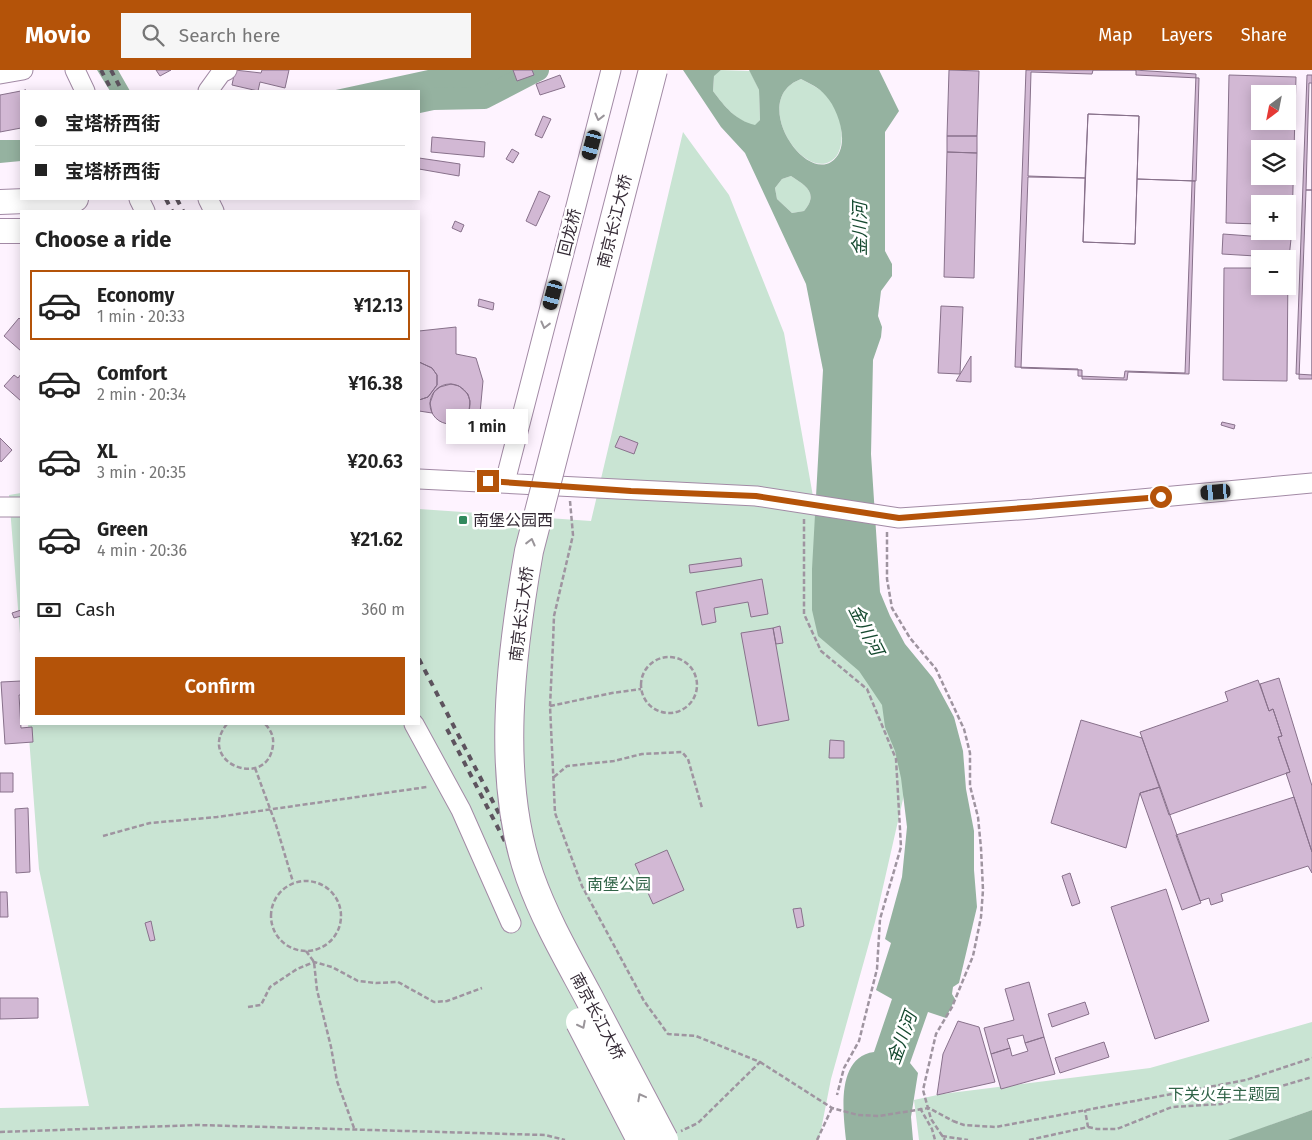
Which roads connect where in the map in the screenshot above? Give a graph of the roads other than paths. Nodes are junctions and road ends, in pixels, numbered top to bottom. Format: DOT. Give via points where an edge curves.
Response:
graph roads {
  1 [pos="23,70"];
  2 [pos="75,70"];
  3 [pos="226,70"];
  4 [pos="611,70"];
  5 [pos="638,70"];
  6 [pos="652,70"];
  7 [pos="0,74"];
  8 [pos="85,90"];
  9 [pos="209,90"];
  10 [pos="51,200"];
  11 [pos="0,202"];
  12 [pos="0,230"];
  13 [pos="20,231"];
  14 [pos="420,479"];
  15 [pos="505,482"];
  16 [pos="1312,483"];
  17 [pos="0,507"];
  18 [pos="20,507"];
  19 [pos="415,725"];
  20 [pos="511,923"];
  21 [pos="669,1137"];
  22 [pos="641,1140"];
  1 -- 7 [label="street"];
  2 -- 8 [label="street"];
  3 -- 9 [label="street"];
  4 -- 15 [label="street, 回龙桥, one-way"];
  5 -- 22 [label="highway, 南京长江大桥, one-way, bridge" via="511,543 498,638 492,749 501,834 529,921"];
  21 -- 6 [label="highway, 南京长江大桥, one-way, bridge" via="549,924 528,867 515,816 509,764 516,624 529,551"];
  10 -- 11 [label="main road"];
  12 -- 13 [label="main road"];
  14 -- 15 [label="street"];
  15 -- 16 [label="street" via="756,496 893,522"];
  17 -- 18 [label="street"];
  19 -- 20 [label="street" via="461,810"];
}
